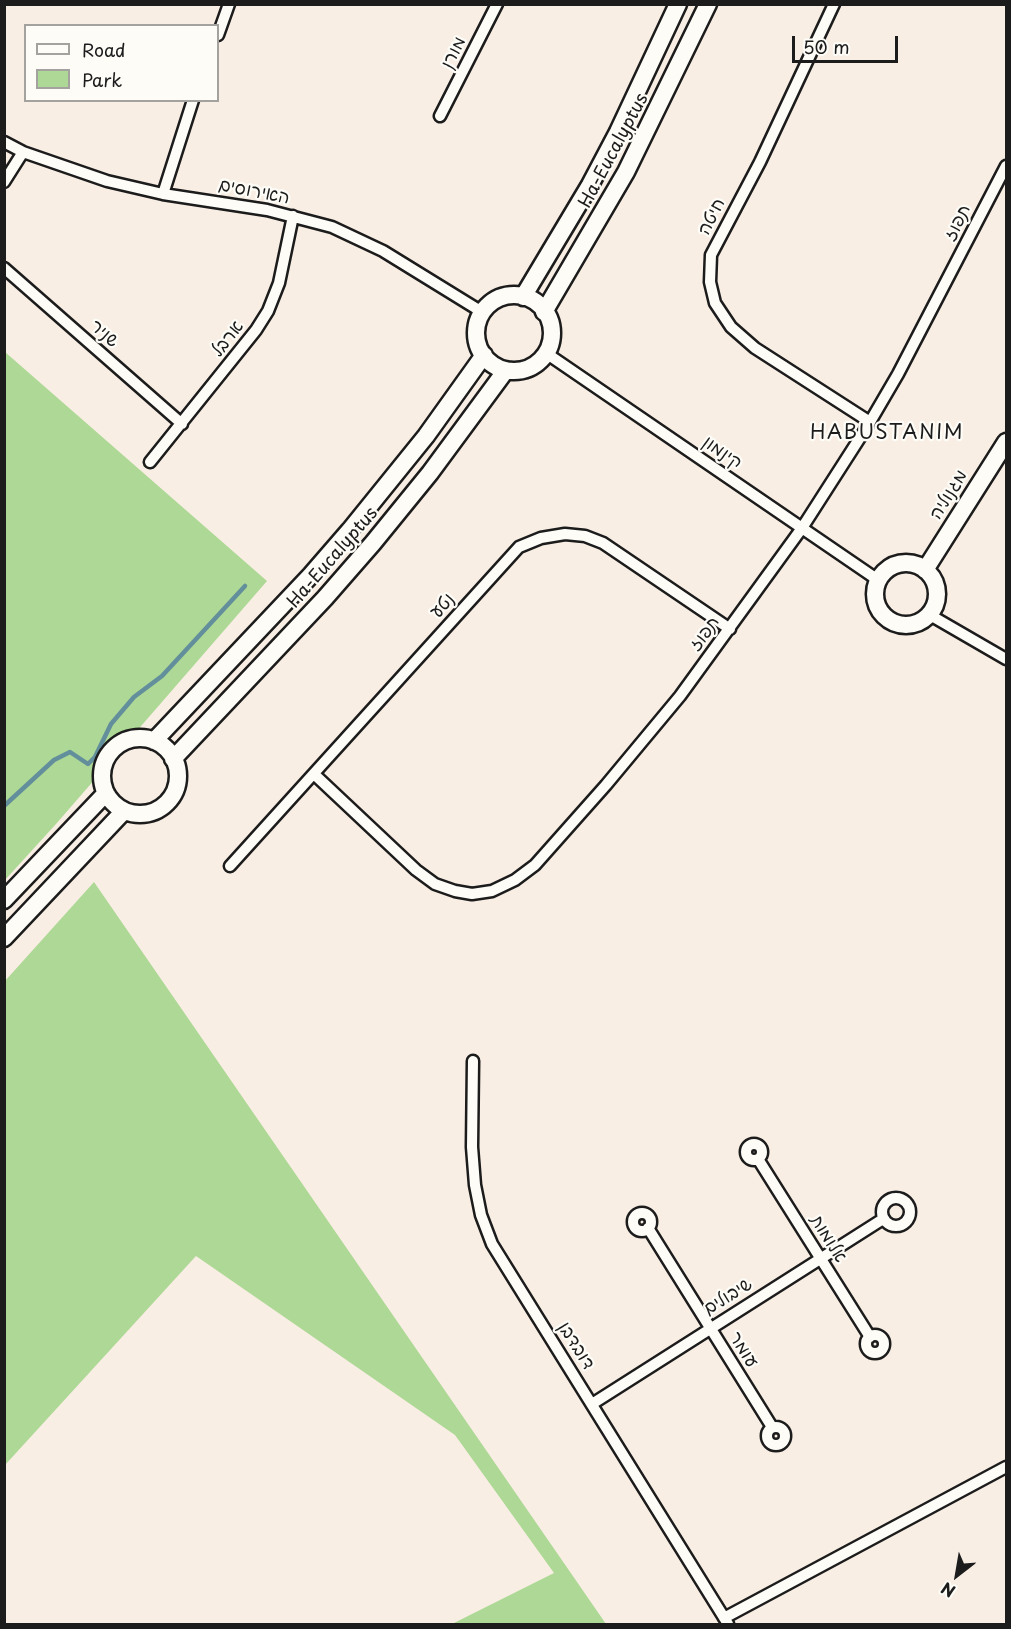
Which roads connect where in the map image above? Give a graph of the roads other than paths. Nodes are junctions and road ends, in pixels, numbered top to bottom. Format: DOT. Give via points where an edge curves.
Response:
graph roads {
  1 [pos="229,4"];
  2 [pos="497,4"];
  3 [pos="678,4"];
  4 [pos="708,4"];
  5 [pos="834,4"];
  6 [pos="219,32"];
  7 [pos="192,102"];
  8 [pos="440,116"];
  9 [pos="4,142"];
  10 [pos="23,152"];
  11 [pos="1006,166"];
  12 [pos="4,182"];
  13 [pos="163,194"];
  14 [pos="293,216"];
  15 [pos="4,268"];
  16 [pos="524,297"];
  17 [pos="482,312"];
  18 [pos="544,312"];
  19 [pos="546,353"];
  20 [pos="484,355"];
  21 [pos="506,370"];
  22 [pos="870,422"];
  23 [pos="182,424"];
  24 [pos="1006,442"];
  25 [pos="150,462"];
  26 [pos="802,528"];
  27 [pos="925,570"];
  28 [pos="879,580"];
  29 [pos="930,615"];
  30 [pos="730,629"];
  31 [pos="1006,659"];
  32 [pos="154,741"];
  33 [pos="173,759"];
  34 [pos="315,775"];
  35 [pos="106,793"];
  36 [pos="124,811"];
  37 [pos="230,866"];
  38 [pos="4,900"];
  39 [pos="4,939"];
  40 [pos="473,1061"];
  41 [pos="758,1159"];
  42 [pos="883,1219"];
  43 [pos="648,1228"];
  44 [pos="821,1258"];
  45 [pos="710,1328"];
  46 [pos="870,1337"];
  47 [pos="592,1404"];
  48 [pos="772,1427"];
  49 [pos="1006,1467"];
  50 [pos="726,1621"];
  1 -- 6 [label="street"];
  2 -- 8 [label="street, מורן"];
  3 -- 16 [label="main road, Ha-Eucalyptus" via="618,132"];
  4 -- 18 [label="main road, Ha-Eucalyptus" via="626,172"];
  5 -- 22 [label="street, חיטה" via="760,162 711,255 710,282 715,303 731,327 755,348"];
  7 -- 13 [label="street"];
  9 -- 10 [label="street, האירוסים"];
  10 -- 12 [label="street"];
  10 -- 13 [label="street, האירוסים" via="107,181"];
  11 -- 22 [label="street, תפוז"];
  13 -- 14 [label="street, האירוסים"];
  14 -- 17 [label="street, האירוסים" via="332,227 383,251"];
  14 -- 23 [label="street, ארבל" via="279,283 268,311"];
  15 -- 23 [label="street, שניר"];
  16 -- 17 [label="main road" via="500,298"];
  16 -- 18 [label="main road"];
  17 -- 20 [label="main road" via="476,334"];
  18 -- 19 [label="main road" via="552,328"];
  19 -- 21 [label="main road" via="531,367"];
  19 -- 26 [label="street, קינמון"];
  20 -- 21 [label="main road" via="496,367"];
  20 -- 32 [label="main road, Ha-Eucalyptus" via="426,436 350,530"];
  21 -- 33 [label="main road, Ha-Eucalyptus" via="374,543"];
  22 -- 26 [label="street, תפוז"];
  23 -- 25 [label="street, ארבל"];
  24 -- 27 [label="main road, מגנוליה"];
  26 -- 28 [label="street, קינמון"];
  26 -- 30 [label="street, תפוז"];
  27 -- 28 [label="main road" via="899,564"];
  27 -- 29 [label="main road" via="937,586 938,596"];
  28 -- 29 [label="main road" via="875,589 877,606 889,620 906,626"];
  29 -- 31 [label="street"];
  30 -- 34 [label="street, נטע" via="603,543 565,534 541,538 519,547"];
  30 -- 34 [label="street, תפוז" via="680,696 535,865 492,891 472,894 435,884"];
  32 -- 33 [label="main road" via="168,750"];
  32 -- 35 [label="main road" via="133,738 110,752 103,763"];
  33 -- 36 [label="main road" via="177,785 166,804 155,811"];
  34 -- 37 [label="street, נטע"];
  35 -- 36 [label="main road"];
  35 -- 38 [label="main road"];
  36 -- 39 [label="main road"];
  40 -- 47 [label="street, דובדבן" via="472,1147 481,1215 492,1244"];
  41 -- 44 [label="street, אלומות"];
  42 -- 44 [label="street, שיבולים"];
  43 -- 45 [label="street, עומר"];
  44 -- 45 [label="street, שיבולים"];
  44 -- 46 [label="street, אלומות"];
  45 -- 47 [label="street, שיבולים"];
  45 -- 48 [label="street, עומר"];
  47 -- 50 [label="street, דובדבן"];
  49 -- 50 [label="street"];
}
